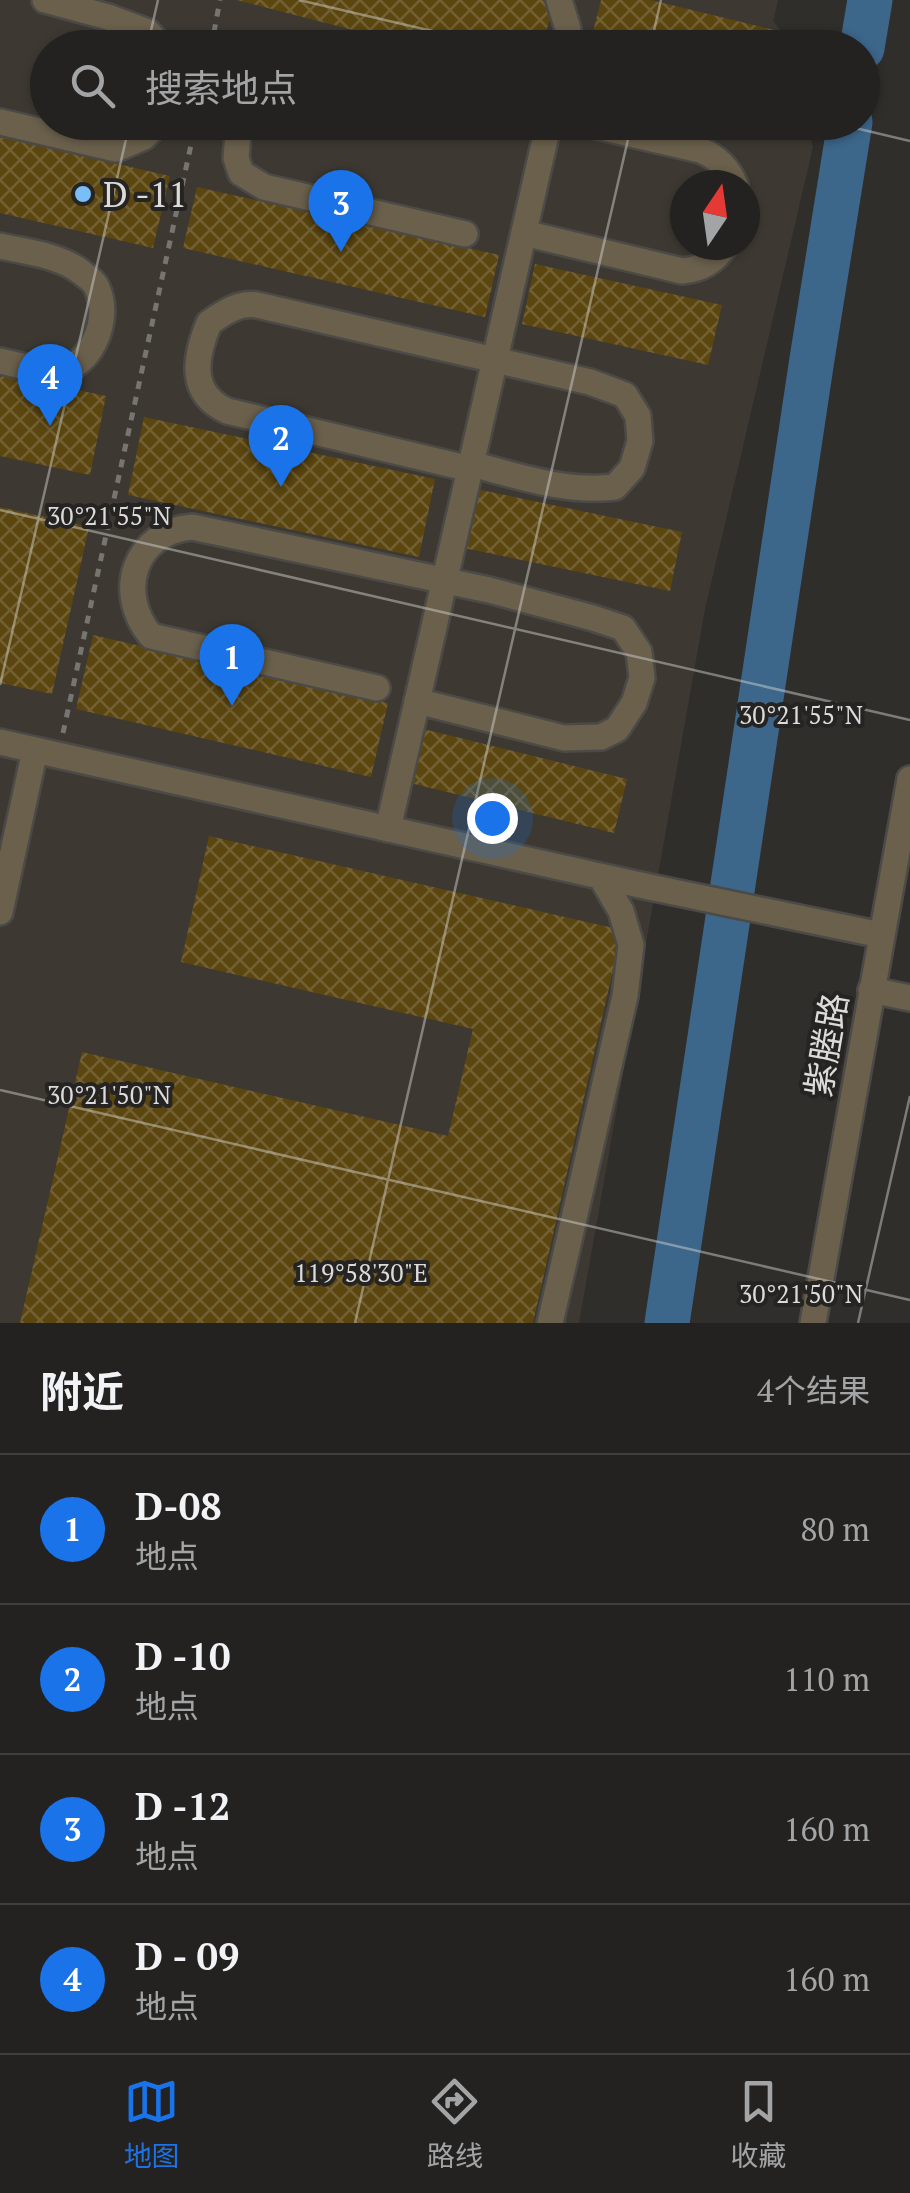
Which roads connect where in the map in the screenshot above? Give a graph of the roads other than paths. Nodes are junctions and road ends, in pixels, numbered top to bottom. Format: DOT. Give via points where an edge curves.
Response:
graph roads {
  1 [pos="45,0"];
  2 [pos="559,0"];
  3 [pos="143,30"];
  4 [pos="568,30"];
  5 [pos="0,122"];
  6 [pos="30,129"];
  7 [pos="75,140"];
  8 [pos="138,140"];
  9 [pos="238,140"];
  10 [pos="545,140"];
  11 [pos="656,140"];
  12 [pos="728,170"];
  13 [pos="524,233"];
  14 [pos="465,234"];
  15 [pos="0,246"];
  16 [pos="712,260"];
  17 [pos="495,360"];
  18 [pos="0,361"];
  19 [pos="471,466"];
  20 [pos="445,581"];
  21 [pos="377,688"];
  22 [pos="418,701"];
  23 [pos="0,742"];
  24 [pos="46,752"];
  25 [pos="910,780"];
  26 [pos="388,829"];
  27 [pos="602,877"];
  28 [pos="0,912"];
  29 [pos="882,935"];
  30 [pos="871,990"];
  31 [pos="910,998"];
  32 [pos="550,1323"];
  33 [pos="813,1323"];
  1 -- 3 [label="street"];
  2 -- 4 [label="street"];
  5 -- 6 [label="street"];
  7 -- 8 [label="street" via="116,150"];
  9 -- 14 [label="street" via="240,173 264,188"];
  10 -- 13 [label="street"];
  11 -- 12 [label="street" via="700,150"];
  13 -- 16 [label="street" via="682,271"];
  13 -- 17 [label="street"];
  15 -- 18 [label="street" via="78,269 97,286 100,326 80,362 59,372"];
  17 -- 19 [label="street"];
  17 -- 19 [label="street" via="625,395 638,416 640,441 632,468 615,487 591,490"];
  17 -- 19 [label="street" via="250,304 209,323 197,361 207,397 228,411"];
  19 -- 20 [label="street"];
  20 -- 21 [label="street" via="192,527 172,528 149,543 136,565 135,606 151,636"];
  20 -- 22 [label="street"];
  20 -- 22 [label="street" via="623,628 639,652 642,678 617,730 601,738 564,738"];
  22 -- 26 [label="street"];
  23 -- 24 [label="street"];
  24 -- 26 [label="street"];
  24 -- 28 [label="street"];
  25 -- 29 [label="street, 紫塍路"];
  26 -- 27 [label="street"];
  27 -- 29 [label="street"];
  27 -- 32 [label="street" via="630,945 625,996"];
  29 -- 30 [label="street, 紫塍路"];
  30 -- 31 [label="street"];
  30 -- 33 [label="street, 紫塍路"];
}
